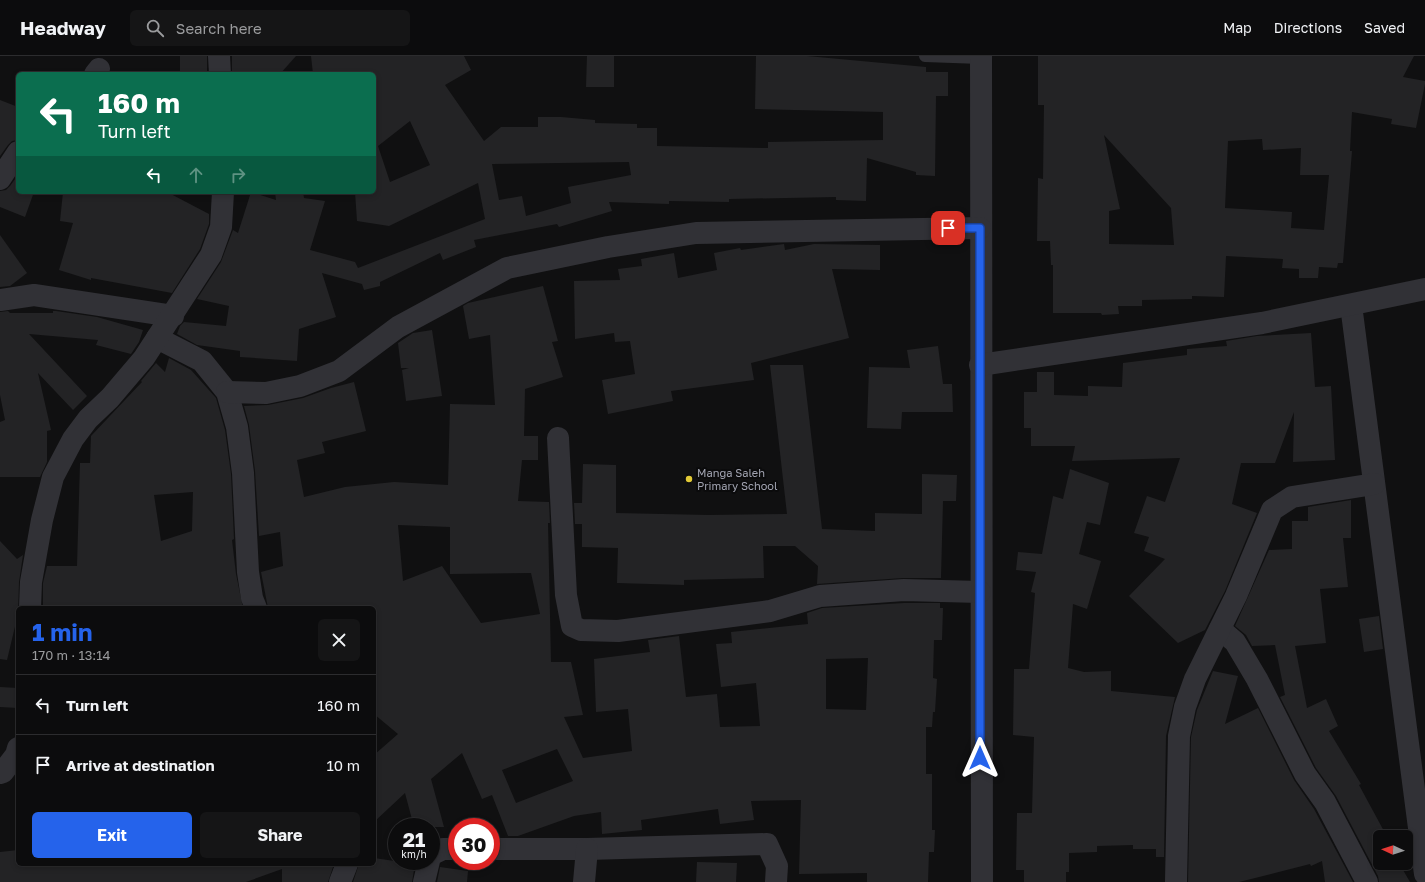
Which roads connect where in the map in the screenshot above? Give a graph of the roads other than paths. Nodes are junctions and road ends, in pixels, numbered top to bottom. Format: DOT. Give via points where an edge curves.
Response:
graph roads {
  1 [pos="219,56"];
  2 [pos="925,56"];
  3 [pos="981,57"];
  4 [pos="220,72"];
  5 [pos="16,155"];
  6 [pos="0,179"];
  7 [pos="223,194"];
  8 [pos="980,228"];
  9 [pos="1425,289"];
  10 [pos="0,300"];
  11 [pos="1351,305"];
  12 [pos="173,316"];
  13 [pos="157,338"];
  14 [pos="980,365"];
  15 [pos="227,392"];
  16 [pos="558,438"];
  17 [pos="1374,484"];
  18 [pos="980,592"];
  19 [pos="30,606"];
  20 [pos="255,606"];
  21 [pos="1220,629"];
  22 [pos="16,752"];
  23 [pos="0,773"];
  24 [pos="500,849"];
  25 [pos="587,849"];
  26 [pos="346,866"];
  27 [pos="427,870"];
  28 [pos="1425,874"];
  29 [pos="340,882"];
  30 [pos="424,882"];
  31 [pos="584,882"];
  32 [pos="776,882"];
  33 [pos="982,882"];
  34 [pos="1176,882"];
  35 [pos="1368,882"];
  1 -- 4 [label="street"];
  2 -- 3 [label="lane"];
  3 -- 8 [label="street"];
  5 -- 6 [label="street"];
  7 -- 12 [label="street" via="221,227 211,255"];
  8 -- 14 [label="street"];
  8 -- 15 [label="street" via="696,233 608,247 515,266 398,327 339,371 300,386 266,393"];
  9 -- 11 [label="street"];
  10 -- 12 [label="street" via="34,295"];
  11 -- 14 [label="street" via="1262,323"];
  11 -- 17 [label="street"];
  12 -- 13 [label="street"];
  13 -- 15 [label="street" via="202,361"];
  13 -- 19 [label="street" via="139,364 73,439 52,477 42,520"];
  14 -- 18 [label="street"];
  15 -- 20 [label="street" via="237,427 243,473 248,572"];
  16 -- 18 [label="street" via="566,595 572,626 581,630 618,631 770,611 820,596 904,590"];
  17 -- 21 [label="street" via="1292,497 1272,510"];
  17 -- 28 [label="street"];
  18 -- 33 [label="street"];
  21 -- 34 [label="street" via="1195,679 1185,707 1179,736"];
  21 -- 35 [label="street" via="1235,642 1257,679 1305,774 1325,802"];
  22 -- 23 [label="street" via="12,761"];
  24 -- 25 [label="street"];
  25 -- 31 [label="street"];
  25 -- 32 [label="street" via="767,844 777,866"];
  26 -- 29 [label="street"];
  27 -- 30 [label="street"];
}
